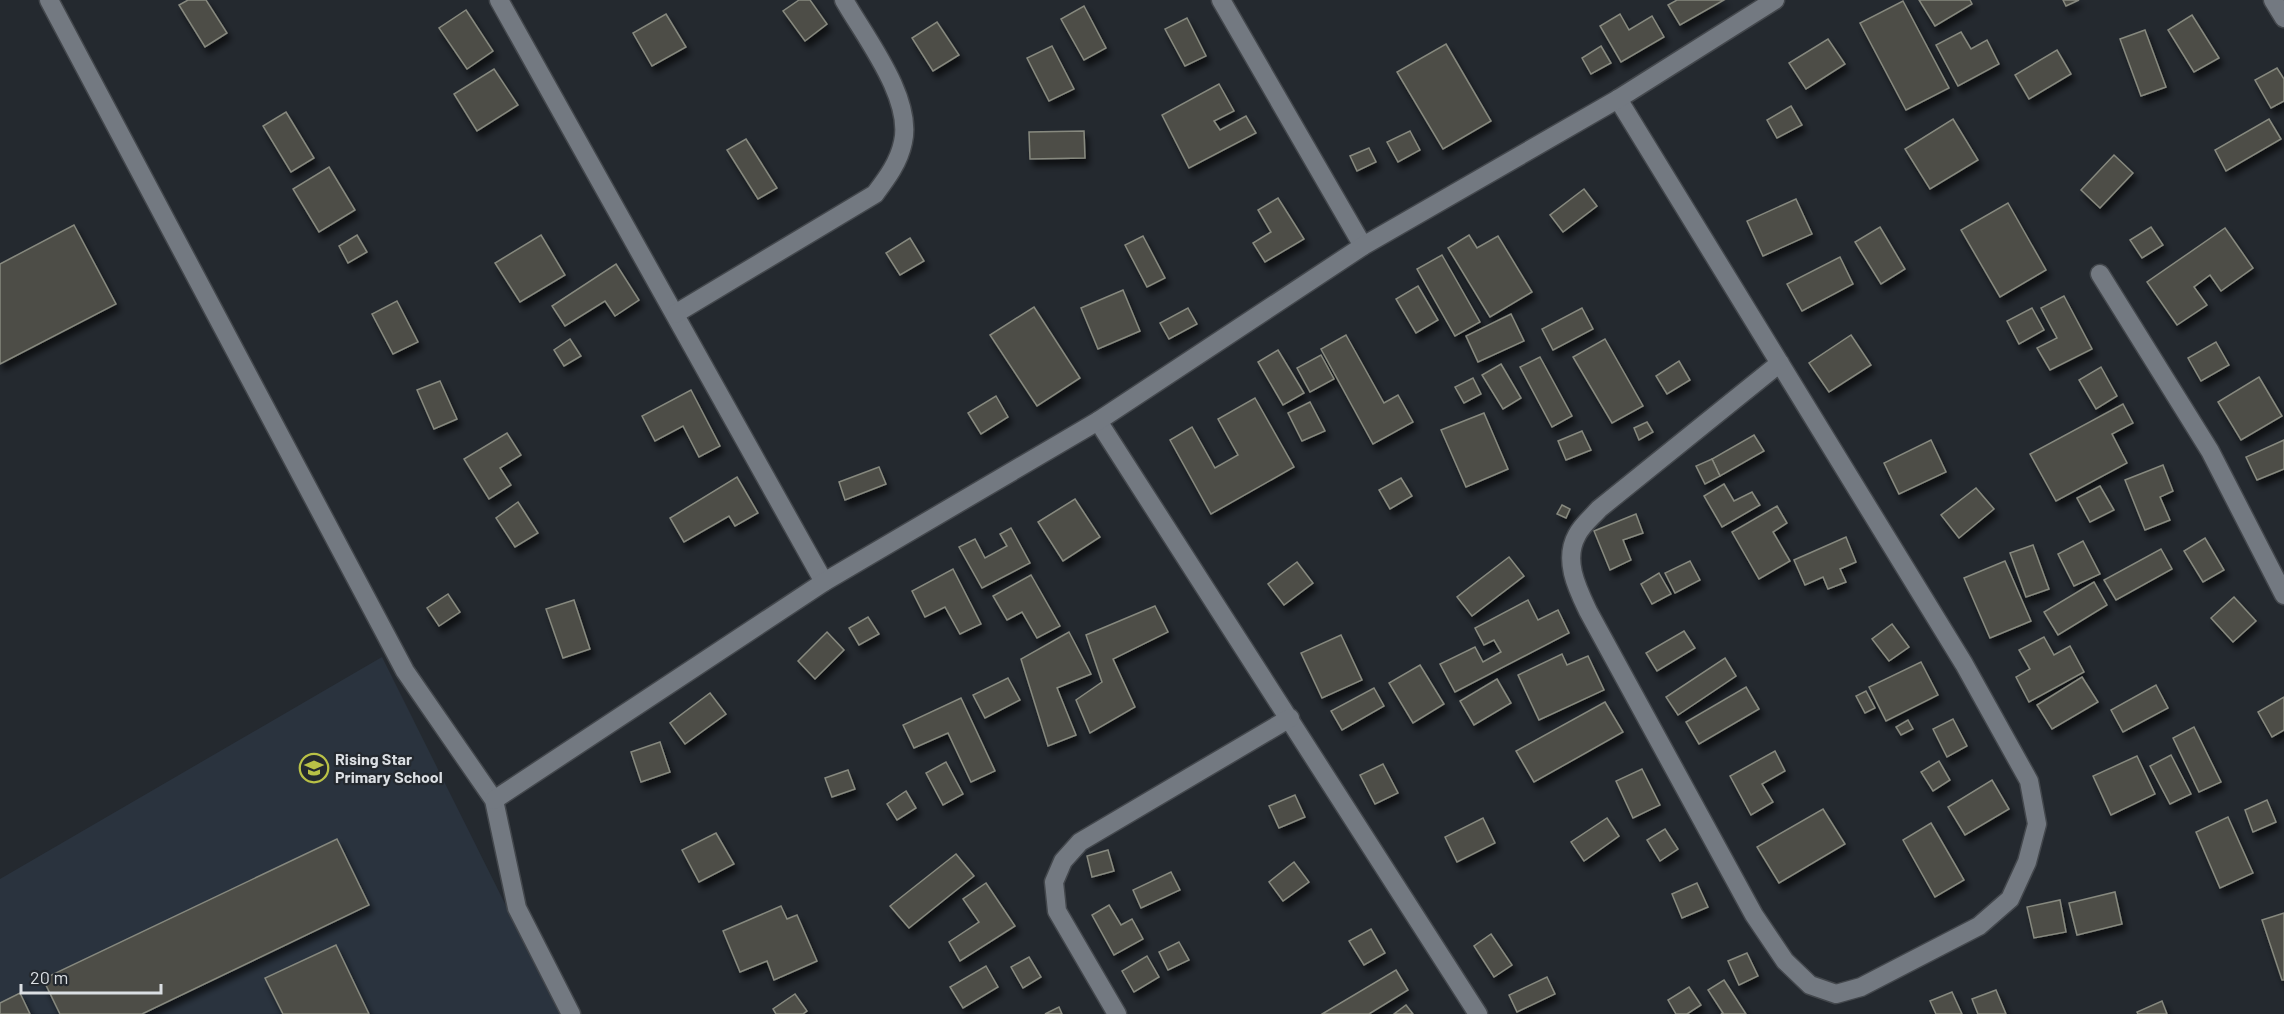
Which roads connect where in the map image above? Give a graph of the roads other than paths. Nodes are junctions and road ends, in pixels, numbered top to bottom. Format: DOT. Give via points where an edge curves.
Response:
graph roads {
  1 [pos="49,0"];
  2 [pos="499,0"];
  3 [pos="844,0"];
  4 [pos="1221,0"];
  5 [pos="1775,0"];
  6 [pos="2272,0"];
  7 [pos="2284,18"];
  8 [pos="1618,99"];
  9 [pos="1363,246"];
  10 [pos="2100,274"];
  11 [pos="675,314"];
  12 [pos="1780,363"];
  13 [pos="1098,421"];
  14 [pos="824,582"];
  15 [pos="2284,595"];
  16 [pos="1290,718"];
  17 [pos="494,800"];
  18 [pos="571,1014"];
  19 [pos="1117,1014"];
  20 [pos="1478,1014"];
  1 -- 17 [label="street" via="405,671"];
  2 -- 11 [label="street"];
  3 -- 11 [label="street" via="892,82 903,113 904,141 893,169 875,194"];
  4 -- 9 [label="street"];
  5 -- 8 [label="street"];
  6 -- 7 [label="street"];
  8 -- 9 [label="street"];
  8 -- 12 [label="street"];
  9 -- 13 [label="street"];
  10 -- 15 [label="street" via="2210,451"];
  11 -- 14 [label="street"];
  12 -- 12 [label="street" via="1599,509 1577,535 1571,558 1575,582 1588,611 1754,915 1785,962 1810,985 1836,994 1861,987 1979,926 2010,898 2027,862 2037,824 2024,771 1964,664"];
  13 -- 14 [label="street"];
  13 -- 16 [label="street"];
  14 -- 17 [label="street"];
  16 -- 19 [label="street" via="1080,842 1063,861 1054,882 1057,911"];
  16 -- 20 [label="street"];
  17 -- 18 [label="street" via="517,908"];
}
